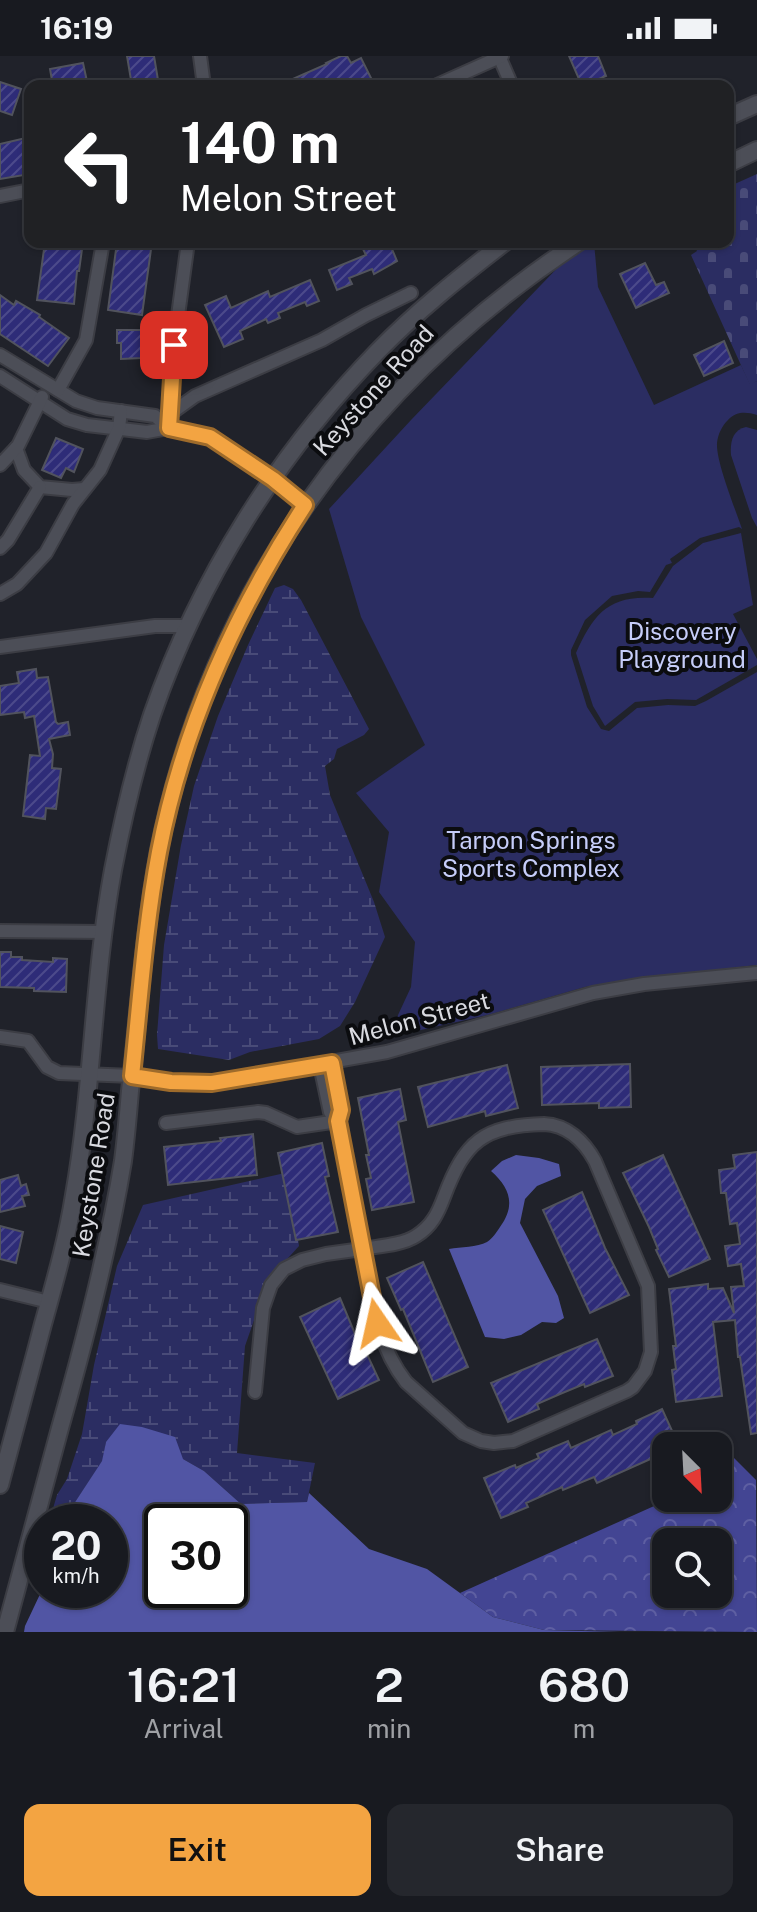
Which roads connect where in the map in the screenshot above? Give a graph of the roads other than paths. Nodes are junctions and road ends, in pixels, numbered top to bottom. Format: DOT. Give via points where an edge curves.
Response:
graph roads {
  1 [pos="200,56"];
  2 [pos="500,56"];
  3 [pos="203,80"];
  4 [pos="448,80"];
  5 [pos="510,80"];
  6 [pos="757,104"];
  7 [pos="734,114"];
  8 [pos="757,150"];
  9 [pos="734,161"];
  10 [pos="24,191"];
  11 [pos="0,196"];
  12 [pos="102,248"];
  13 [pos="187,248"];
  14 [pos="497,248"];
  15 [pos="571,248"];
  16 [pos="411,293"];
  17 [pos="5,358"];
  18 [pos="1,376"];
  19 [pos="53,388"];
  20 [pos="40,402"];
  21 [pos="121,411"];
  22 [pos="169,421"];
  23 [pos="119,428"];
  24 [pos="6,456"];
  25 [pos="273,479"];
  26 [pos="40,487"];
  27 [pos="84,489"];
  28 [pos="305,505"];
  29 [pos="0,548"];
  30 [pos="0,594"];
  31 [pos="188,626"];
  32 [pos="0,647"];
  33 [pos="0,931"];
  34 [pos="104,932"];
  35 [pos="757,973"];
  36 [pos="0,1037"];
  37 [pos="326,1064"];
  38 [pos="90,1076"];
  39 [pos="132,1076"];
  40 [pos="338,1121"];
  41 [pos="166,1123"];
  42 [pos="362,1249"];
  43 [pos="0,1290"];
  44 [pos="49,1302"];
  45 [pos="255,1392"];
  46 [pos="0,1485"];
  47 [pos="5,1632"];
  1 -- 3 [label="street"];
  2 -- 4 [label="street"];
  2 -- 5 [label="street"];
  6 -- 7 [label="main road"];
  8 -- 9 [label="main road"];
  10 -- 11 [label="street"];
  12 -- 19 [label="street" via="86,340"];
  13 -- 22 [label="street"];
  14 -- 25 [label="main road, Keystone Road" via="381,348"];
  15 -- 28 [label="main road, Keystone Road" via="499,299 414,375"];
  16 -- 22 [label="street" via="322,340 195,396"];
  17 -- 18 [label="street"];
  17 -- 19 [label="street"];
  18 -- 20 [label="street"];
  19 -- 20 [label="street"];
  19 -- 21 [label="street" via="76,401"];
  20 -- 23 [label="street" via="67,419"];
  20 -- 24 [label="street"];
  21 -- 22 [label="street"];
  21 -- 23 [label="street"];
  22 -- 23 [label="street" via="147,432"];
  22 -- 25 [label="street" via="210,437"];
  23 -- 27 [label="street" via="100,470"];
  24 -- 26 [label="street"];
  25 -- 28 [label="street"];
  25 -- 31 [label="main road, Keystone Road"];
  26 -- 27 [label="street"];
  26 -- 29 [label="street"];
  27 -- 30 [label="street" via="46,553"];
  28 -- 39 [label="main road, Keystone Road" via="243,610 183,758 159,850"];
  31 -- 32 [label="street"];
  31 -- 34 [label="main road, Keystone Road" via="131,787"];
  33 -- 34 [label="street"];
  34 -- 38 [label="main road, Keystone Road"];
  35 -- 37 [label="street, Melon Street" via="587,994 392,1051"];
  36 -- 38 [label="street, Melon Street" via="28,1041 54,1071"];
  37 -- 39 [label="street, Melon Street" via="212,1083"];
  37 -- 40 [label="street" via="341,1110"];
  38 -- 39 [label="street, Melon Street"];
  38 -- 44 [label="main road, Keystone Road" via="74,1195"];
  39 -- 47 [label="main road, Keystone Road" via="105,1257"];
  40 -- 41 [label="street" via="297,1127 258,1112"];
  40 -- 42 [label="street"];
  42 -- 42 [label="street" via="379,1332 399,1373 475,1439 513,1441 633,1387 648,1363 646,1279 591,1153 557,1125 517,1126 479,1139 457,1166 436,1218 426,1229 411,1239"];
  42 -- 45 [label="street" via="302,1260 284,1269 271,1285 263,1308"];
  43 -- 44 [label="street"];
  44 -- 46 [label="main road, Keystone Road"];
}
